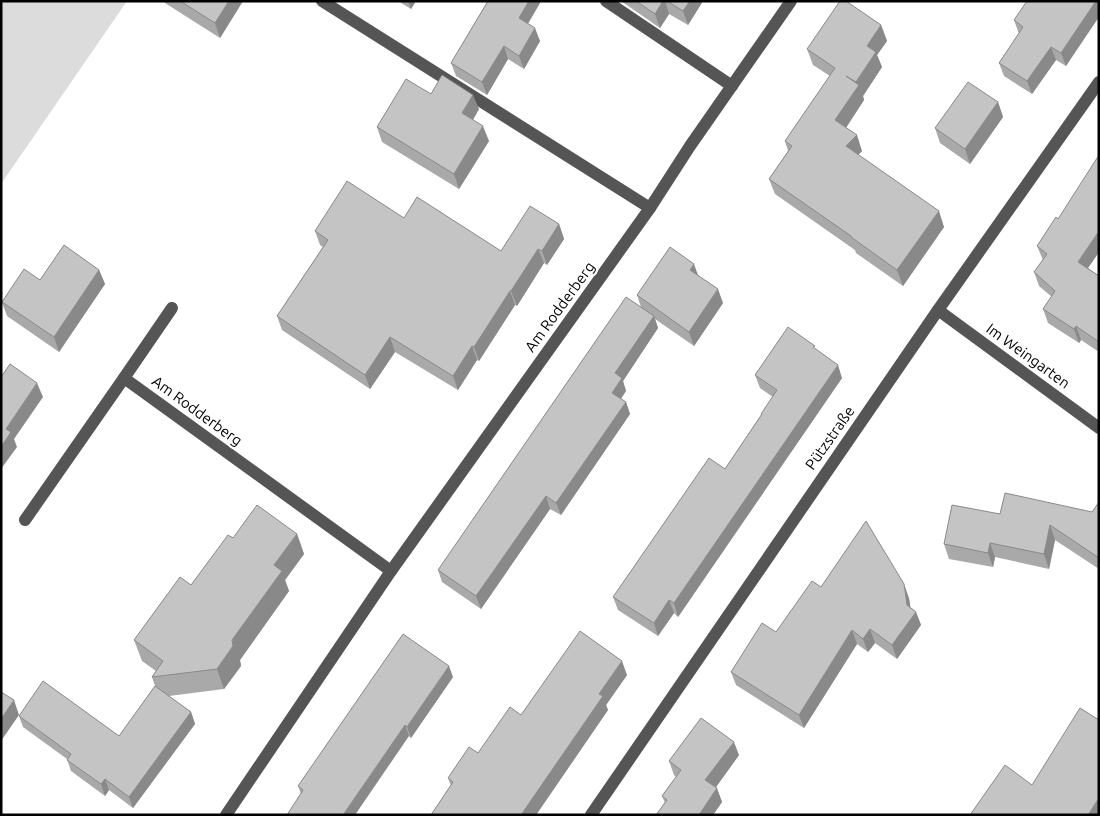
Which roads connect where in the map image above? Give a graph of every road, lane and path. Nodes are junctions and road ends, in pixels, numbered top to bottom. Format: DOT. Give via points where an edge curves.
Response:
graph roads {
  1 [pos="322,1"];
  2 [pos="606,1"];
  3 [pos="791,1"];
  4 [pos="1099,82"];
  5 [pos="732,86"];
  6 [pos="650,208"];
  7 [pos="172,308"];
  8 [pos="938,310"];
  9 [pos="124,378"];
  10 [pos="1099,428"];
  11 [pos="25,520"];
  12 [pos="391,571"];
  13 [pos="226,815"];
  14 [pos="591,815"];
  1 -- 6 [label="street"];
  2 -- 5 [label="street"];
  3 -- 5 [label="street, Am Rodderberg"];
  4 -- 8 [label="street, Pützstraße"];
  5 -- 6 [label="street, Am Rodderberg"];
  6 -- 12 [label="street, Am Rodderberg"];
  7 -- 9 [label="street"];
  8 -- 10 [label="street, Im Weingarten"];
  8 -- 14 [label="street, Pützstraße"];
  9 -- 11 [label="street"];
  9 -- 12 [label="street, Am Rodderberg"];
  12 -- 13 [label="street, Am Rodderberg"];
}
